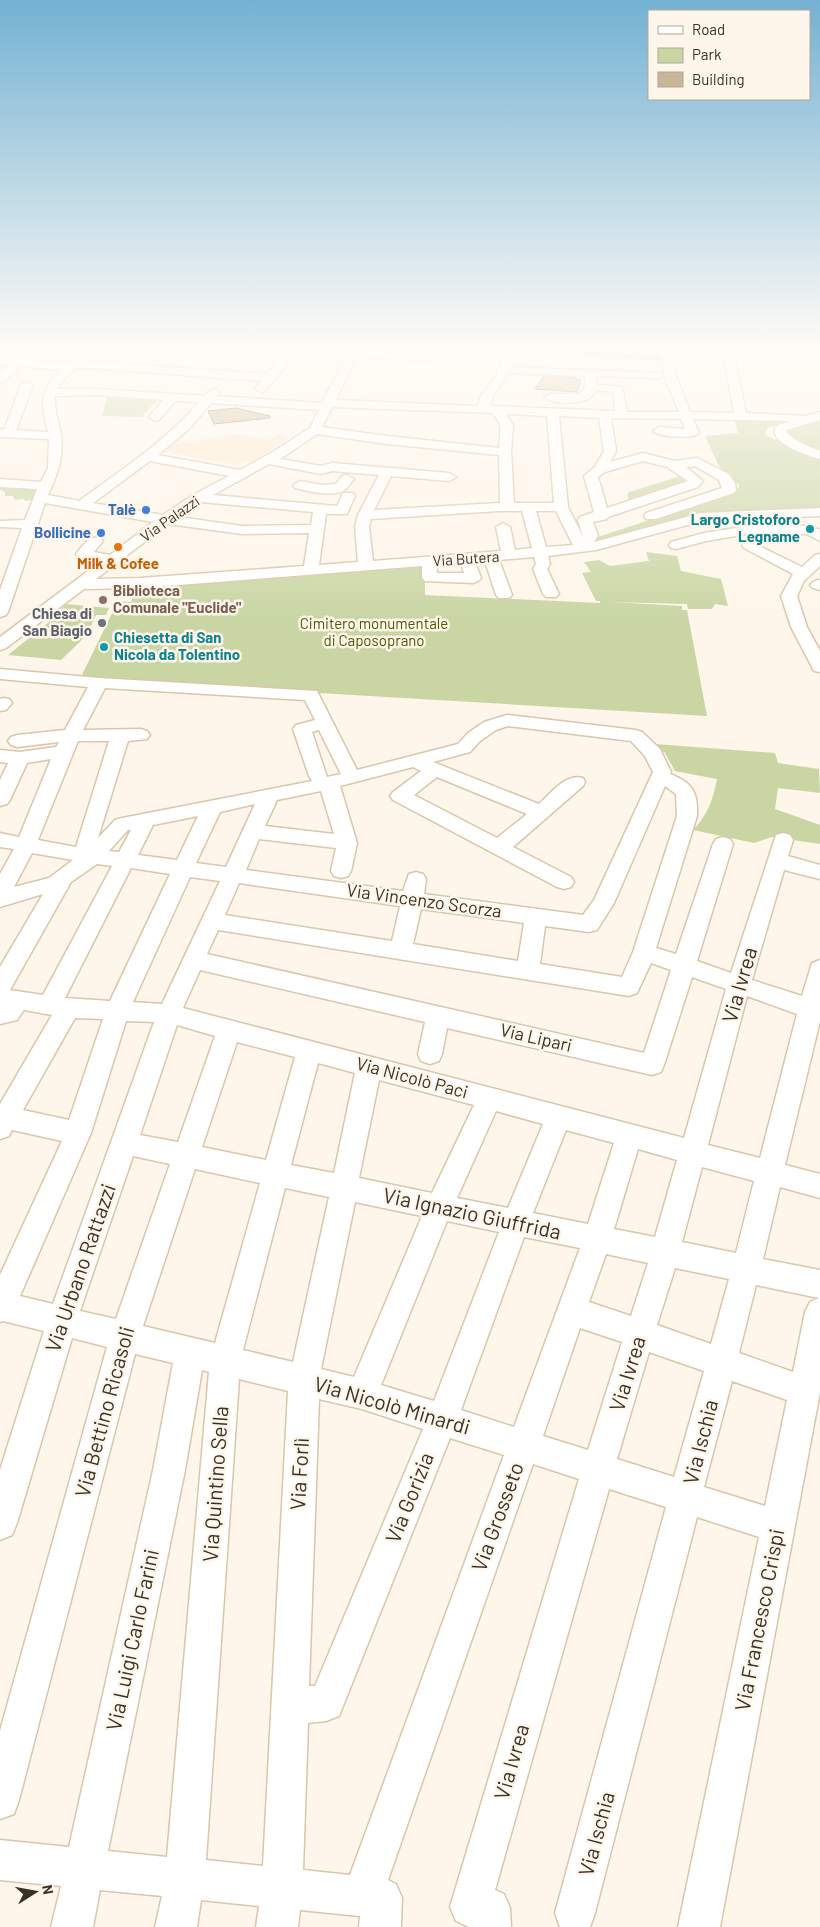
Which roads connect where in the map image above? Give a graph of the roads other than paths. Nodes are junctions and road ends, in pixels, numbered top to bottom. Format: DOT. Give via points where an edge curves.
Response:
graph roads {
  1 [pos="55,439"];
  2 [pos="169,439"];
  3 [pos="301,439"];
  4 [pos="379,439"];
  5 [pos="506,439"];
  6 [pos="555,439"];
  7 [pos="608,439"];
  8 [pos="662,439"];
  9 [pos="787,439"];
  10 [pos="505,452"];
  11 [pos="820,455"];
  12 [pos="148,457"];
  13 [pos="657,459"];
  14 [pos="267,460"];
  15 [pos="672,465"];
  16 [pos="600,469"];
  17 [pos="387,472"];
  18 [pos="242,474"];
  19 [pos="350,474"];
  20 [pos="449,478"];
  21 [pos="0,483"];
  22 [pos="300,485"];
  23 [pos="43,492"];
  24 [pos="348,496"];
  25 [pos="198,498"];
  26 [pos="82,505"];
  27 [pos="503,506"];
  28 [pos="561,506"];
  29 [pos="528,507"];
  30 [pos="320,509"];
  31 [pos="820,514"];
  32 [pos="365,515"];
  33 [pos="602,516"];
  34 [pos="165,520"];
  35 [pos="4,524"];
  36 [pos="31,524"];
  37 [pos="316,529"];
  38 [pos="591,536"];
  39 [pos="801,536"];
  40 [pos="820,537"];
  41 [pos="96,541"];
  42 [pos="820,542"];
  43 [pos="676,545"];
  44 [pos="582,548"];
  45 [pos="540,553"];
  46 [pos="509,556"];
  47 [pos="491,557"];
  48 [pos="820,558"];
  49 [pos="468,559"];
  50 [pos="114,560"];
  51 [pos="429,562"];
  52 [pos="0,565"];
  53 [pos="366,566"];
  54 [pos="311,570"];
  55 [pos="10,572"];
  56 [pos="802,573"];
  57 [pos="83,584"];
  58 [pos="46,590"];
  59 [pos="551,594"];
  60 [pos="504,595"];
  61 [pos="0,612"];
  62 [pos="0,621"];
  63 [pos="29,623"];
  64 [pos="0,645"];
  65 [pos="820,667"];
  66 [pos="0,674"];
  67 [pos="99,683"];
  68 [pos="33,723"];
  69 [pos="324,723"];
  70 [pos="120,736"];
  71 [pos="141,736"];
  72 [pos="67,744"];
  73 [pos="0,749"];
  74 [pos="18,749"];
  75 [pos="0,756"];
  76 [pos="414,761"];
  77 [pos="436,769"];
  78 [pos="661,774"];
  79 [pos="352,778"];
  80 [pos="324,779"];
  81 [pos="576,782"];
  82 [pos="269,796"];
  83 [pos="0,800"];
  84 [pos="212,807"];
  85 [pos="541,812"];
  86 [pos="146,820"];
  87 [pos="253,831"];
  88 [pos="0,840"];
  89 [pos="347,842"];
  90 [pos="723,844"];
  91 [pos="26,845"];
  92 [pos="499,848"];
  93 [pos="88,856"];
  94 [pos="126,861"];
  95 [pos="184,868"];
  96 [pos="341,871"];
  97 [pos="820,872"];
  98 [pos="233,874"];
  99 [pos="64,877"];
  100 [pos="564,882"];
  101 [pos="414,889"];
  102 [pos="2,892"];
  103 [pos="536,916"];
  104 [pos="212,922"];
  105 [pos="401,951"];
  106 [pos="644,952"];
  107 [pos="194,960"];
  108 [pos="683,967"];
  109 [pos="820,969"];
  110 [pos="528,971"];
  111 [pos="739,984"];
  112 [pos="59,1006"];
  113 [pos="4,1007"];
  114 [pos="117,1010"];
  115 [pos="816,1010"];
  116 [pos="169,1014"];
  117 [pos="438,1016"];
  118 [pos="229,1030"];
  119 [pos="309,1051"];
  120 [pos="430,1054"];
  121 [pos="369,1067"];
  122 [pos="489,1099"];
  123 [pos="558,1117"];
  124 [pos="2,1121"];
  125 [pos="78,1133"];
  126 [pos="629,1136"];
  127 [pos="124,1142"];
  128 [pos="692,1152"];
  129 [pos="186,1155"];
  130 [pos="771,1173"];
  131 [pos="277,1174"];
  132 [pos="820,1186"];
  133 [pos="343,1187"];
  134 [pos="439,1207"];
  135 [pos="516,1222"];
  136 [pos="598,1239"];
  137 [pos="665,1253"];
  138 [pos="746,1269"];
  139 [pos="820,1284"];
  140 [pos="0,1307"];
  141 [pos="572,1310"];
  142 [pos="820,1312"];
  143 [pos="62,1321"];
  144 [pos="640,1334"];
  145 [pos="125,1336"];
  146 [pos="190,1352"];
  147 [pos="225,1360"];
  148 [pos="722,1362"];
  149 [pos="304,1380"];
  150 [pos="805,1391"];
  151 [pos="362,1394"];
  152 [pos="442,1420"];
  153 [pos="523,1445"];
  154 [pos="598,1470"];
  155 [pos="687,1498"];
  156 [pos="0,1524"];
  157 [pos="778,1528"];
  158 [pos="290,1707"];
  159 [pos="0,1800"];
  160 [pos="0,1860"];
  161 [pos="85,1869"];
  162 [pos="185,1879"];
  163 [pos="282,1888"];
  164 [pos="374,1907"];
  165 [pos="483,1914"];
  166 [pos="576,1914"];
  167 [pos="72,1927"];
  168 [pos="176,1927"];
  169 [pos="277,1927"];
  170 [pos="699,1927"];
  1 -- 23 [label="street" via="54,468"];
  2 -- 12 [label="street"];
  3 -- 14 [label="street, Via Palazzi"];
  4 -- 10 [label="street"];
  5 -- 10 [label="street"];
  6 -- 28 [label="street"];
  7 -- 16 [label="street" via="610,451"];
  8 -- 13 [label="street" via="668,456"];
  9 -- 11 [label="street"];
  10 -- 27 [label="street"];
  12 -- 18 [label="street"];
  12 -- 26 [label="street"];
  13 -- 15 [label="street"];
  13 -- 16 [label="street" via="643,457"];
  14 -- 18 [label="street, Via Palazzi"];
  14 -- 19 [label="street"];
  15 -- 33 [label="street" via="696,481"];
  15 -- 38 [label="street" via="697,462 724,477 729,490"];
  16 -- 33 [label="street" via="591,476"];
  17 -- 19 [label="street"];
  17 -- 20 [label="street"];
  17 -- 32 [label="street"];
  18 -- 25 [label="street, Via Palazzi"];
  19 -- 22 [label="street" via="340,488"];
  21 -- 23 [label="street"];
  23 -- 26 [label="street"];
  23 -- 36 [label="street"];
  24 -- 30 [label="street" via="342,511"];
  25 -- 30 [label="street"];
  25 -- 34 [label="street, Via Palazzi"];
  26 -- 34 [label="street"];
  27 -- 29 [label="street"];
  27 -- 32 [label="street"];
  27 -- 46 [label="street"];
  28 -- 29 [label="street"];
  28 -- 44 [label="street"];
  29 -- 45 [label="street"];
  30 -- 37 [label="street"];
  31 -- 44 [label="street, Via Butera" via="701,518"];
  32 -- 53 [label="street" via="362,527"];
  33 -- 38 [label="street" via="585,520"];
  34 -- 37 [label="street" via="242,530"];
  34 -- 50 [label="street, Via Palazzi"];
  35 -- 36 [label="street"];
  36 -- 55 [label="street"];
  37 -- 54 [label="street"];
  38 -- 44 [label="street"];
  39 -- 40 [label="street" via="810,530"];
  39 -- 42 [label="street"];
  39 -- 43 [label="street" via="748,530"];
  39 -- 56 [label="street" via="749,546"];
  41 -- 50 [label="street" via="83,554"];
  44 -- 45 [label="street, Via Butera"];
  45 -- 46 [label="street, Via Butera"];
  45 -- 59 [label="street" via="543,564 540,569"];
  46 -- 47 [label="street, Via Butera"];
  47 -- 49 [label="street, Via Butera"];
  47 -- 60 [label="street"];
  48 -- 56 [label="street"];
  49 -- 51 [label="street, Via Butera"];
  49 -- 51 [label="street" via="473,578 430,578"];
  50 -- 57 [label="street, Via Palazzi"];
  51 -- 53 [label="street, Via Butera"];
  52 -- 55 [label="street"];
  53 -- 54 [label="street, Via Butera"];
  54 -- 57 [label="street, Via Butera" via="124,584"];
  55 -- 61 [label="street"];
  56 -- 65 [label="street" via="789,596 799,627"];
  57 -- 58 [label="street, Via Butera"];
  57 -- 63 [label="street, Via Palazzi"];
  62 -- 63 [label="street"];
  63 -- 64 [label="street, Via Palazzi"];
  66 -- 67 [label="street"];
  67 -- 69 [label="street" via="311,695"];
  67 -- 72 [label="street"];
  68 -- 74 [label="street"];
  69 -- 79 [label="street"];
  69 -- 80 [label="street" via="302,729"];
  70 -- 71 [label="street"];
  70 -- 72 [label="street"];
  70 -- 93 [label="street"];
  72 -- 74 [label="street"];
  72 -- 91 [label="street"];
  73 -- 74 [label="street"];
  74 -- 75 [label="street"];
  74 -- 83 [label="street"];
  76 -- 77 [label="street"];
  76 -- 78 [label="street" via="464,748 490,726 506,720 636,736 653,753"];
  76 -- 79 [label="street"];
  77 -- 85 [label="street"];
  77 -- 92 [label="street" via="400,796"];
  78 -- 103 [label="street, Via Vincenzo Scorza" via="602,903 589,924"];
  78 -- 106 [label="street" via="686,791 687,816"];
  79 -- 80 [label="street"];
  80 -- 82 [label="street"];
  80 -- 89 [label="street"];
  81 -- 85 [label="street"];
  82 -- 84 [label="street"];
  82 -- 87 [label="street, Via Urbano Rattazzi"];
  84 -- 86 [label="street"];
  84 -- 95 [label="street"];
  85 -- 92 [label="street"];
  86 -- 93 [label="street" via="122,825"];
  86 -- 94 [label="street"];
  87 -- 89 [label="street"];
  87 -- 98 [label="street, Via Urbano Rattazzi"];
  88 -- 91 [label="street, Via Vincenzo Scorza"];
  89 -- 96 [label="street"];
  90 -- 108 [label="street, Via Lipari"];
  91 -- 93 [label="street, Via Vincenzo Scorza"];
  91 -- 102 [label="street"];
  92 -- 100 [label="street"];
  93 -- 94 [label="street, Via Vincenzo Scorza"];
  93 -- 99 [label="street"];
  94 -- 95 [label="street, Via Vincenzo Scorza"];
  94 -- 112 [label="street"];
  95 -- 98 [label="street, Via Vincenzo Scorza"];
  95 -- 114 [label="street"];
  97 -- 111 [label="street, Via Ivrea" via="781,850"];
  98 -- 101 [label="street, Via Vincenzo Scorza"];
  98 -- 104 [label="street, Via Urbano Rattazzi"];
  99 -- 102 [label="street" via="56,883"];
  99 -- 113 [label="street"];
  101 -- 103 [label="street, Via Vincenzo Scorza"];
  101 -- 105 [label="street"];
  103 -- 110 [label="street"];
  104 -- 105 [label="street"];
  104 -- 107 [label="street, Via Urbano Rattazzi"];
  105 -- 110 [label="street"];
  106 -- 108 [label="street"];
  106 -- 110 [label="street" via="630,987"];
  107 -- 116 [label="street, Via Urbano Rattazzi"];
  107 -- 117 [label="street, Via Lipari"];
  108 -- 111 [label="street"];
  108 -- 117 [label="street, Via Lipari" via="652,1065"];
  109 -- 115 [label="street, Via Ischia"];
  111 -- 115 [label="street"];
  111 -- 128 [label="street, Via Ivrea"];
  112 -- 113 [label="street, Via Nicolò Paci"];
  112 -- 114 [label="street, Via Nicolò Paci"];
  112 -- 124 [label="street"];
  114 -- 116 [label="street, Via Nicolò Paci"];
  114 -- 125 [label="street"];
  115 -- 130 [label="street, Via Ischia"];
  116 -- 118 [label="street, Via Nicolò Paci"];
  116 -- 127 [label="street, Via Urbano Rattazzi"];
  117 -- 120 [label="street"];
  118 -- 119 [label="street, Via Nicolò Paci"];
  118 -- 129 [label="street, Via Bettino Ricasoli"];
  119 -- 121 [label="street, Via Nicolò Paci"];
  119 -- 131 [label="street, Via Quintino Sella"];
  121 -- 122 [label="street, Via Nicolò Paci"];
  121 -- 133 [label="street, Via Forlì"];
  122 -- 123 [label="street, Via Nicolò Paci"];
  122 -- 134 [label="street"];
  123 -- 126 [label="street, Via Nicolò Paci"];
  123 -- 135 [label="street, Via Gorizia"];
  124 -- 125 [label="street"];
  125 -- 140 [label="street"];
  126 -- 128 [label="street, Via Nicolò Paci"];
  126 -- 136 [label="street, Via Grosseto"];
  127 -- 129 [label="street, Via Ignazio Giuffrida"];
  127 -- 143 [label="street, Via Urbano Rattazzi"];
  128 -- 130 [label="street, Via Nicolò Paci"];
  128 -- 137 [label="street, Via Ivrea"];
  129 -- 131 [label="street, Via Ignazio Giuffrida"];
  129 -- 145 [label="street, Via Bettino Ricasoli"];
  130 -- 132 [label="street, Via Nicolò Paci"];
  130 -- 138 [label="street, Via Ischia"];
  131 -- 133 [label="street, Via Ignazio Giuffrida"];
  131 -- 147 [label="street, Via Quintino Sella"];
  133 -- 134 [label="street, Via Ignazio Giuffrida"];
  133 -- 149 [label="street, Via Forlì"];
  134 -- 135 [label="street, Via Ignazio Giuffrida"];
  134 -- 151 [label="street"];
  135 -- 136 [label="street, Via Ignazio Giuffrida"];
  135 -- 152 [label="street, Via Gorizia"];
  136 -- 137 [label="street, Via Ignazio Giuffrida"];
  136 -- 141 [label="street, Via Grosseto"];
  137 -- 138 [label="street, Via Ignazio Giuffrida"];
  137 -- 144 [label="street, Via Ivrea"];
  138 -- 139 [label="street, Via Ignazio Giuffrida"];
  138 -- 148 [label="street, Via Ischia"];
  140 -- 143 [label="street, Via Nicolò Minardi"];
  141 -- 144 [label="street"];
  141 -- 153 [label="street, Via Grosseto"];
  142 -- 150 [label="street, Via Francesco Crispi"];
  143 -- 145 [label="street, Via Nicolò Minardi"];
  143 -- 156 [label="street, Via Urbano Rattazzi"];
  144 -- 148 [label="street"];
  144 -- 154 [label="street, Via Ivrea"];
  145 -- 146 [label="street, Via Nicolò Minardi"];
  145 -- 159 [label="street, Via Bettino Ricasoli"];
  146 -- 147 [label="street, Via Nicolò Minardi"];
  146 -- 161 [label="street, Via Luigi Carlo Farini" via="169,1470"];
  147 -- 149 [label="street, Via Nicolò Minardi"];
  147 -- 162 [label="street, Via Quintino Sella"];
  148 -- 150 [label="street"];
  148 -- 155 [label="street, Via Ischia"];
  149 -- 151 [label="street, Via Nicolò Minardi"];
  149 -- 158 [label="street, Via Forlì"];
  150 -- 157 [label="street, Via Francesco Crispi"];
  151 -- 152 [label="street, Via Nicolò Minardi"];
  152 -- 153 [label="street, Via Nicolò Minardi"];
  152 -- 158 [label="street, Via Gorizia" via="326,1703"];
  153 -- 154 [label="street, Via Nicolò Minardi"];
  153 -- 164 [label="street, Via Grosseto"];
  154 -- 155 [label="street, Via Nicolò Minardi"];
  154 -- 165 [label="street, Via Ivrea"];
  155 -- 157 [label="street, Via Nicolò Minardi"];
  155 -- 166 [label="street, Via Ischia"];
  157 -- 170 [label="street, Via Francesco Crispi"];
  158 -- 163 [label="street, Via Forlì"];
  160 -- 161 [label="street"];
  161 -- 162 [label="street"];
  161 -- 167 [label="street, Via Luigi Carlo Farini"];
  162 -- 163 [label="street"];
  162 -- 168 [label="street, Via Quintino Sella"];
  163 -- 164 [label="street"];
  163 -- 169 [label="street, Via Forlì"];
}
